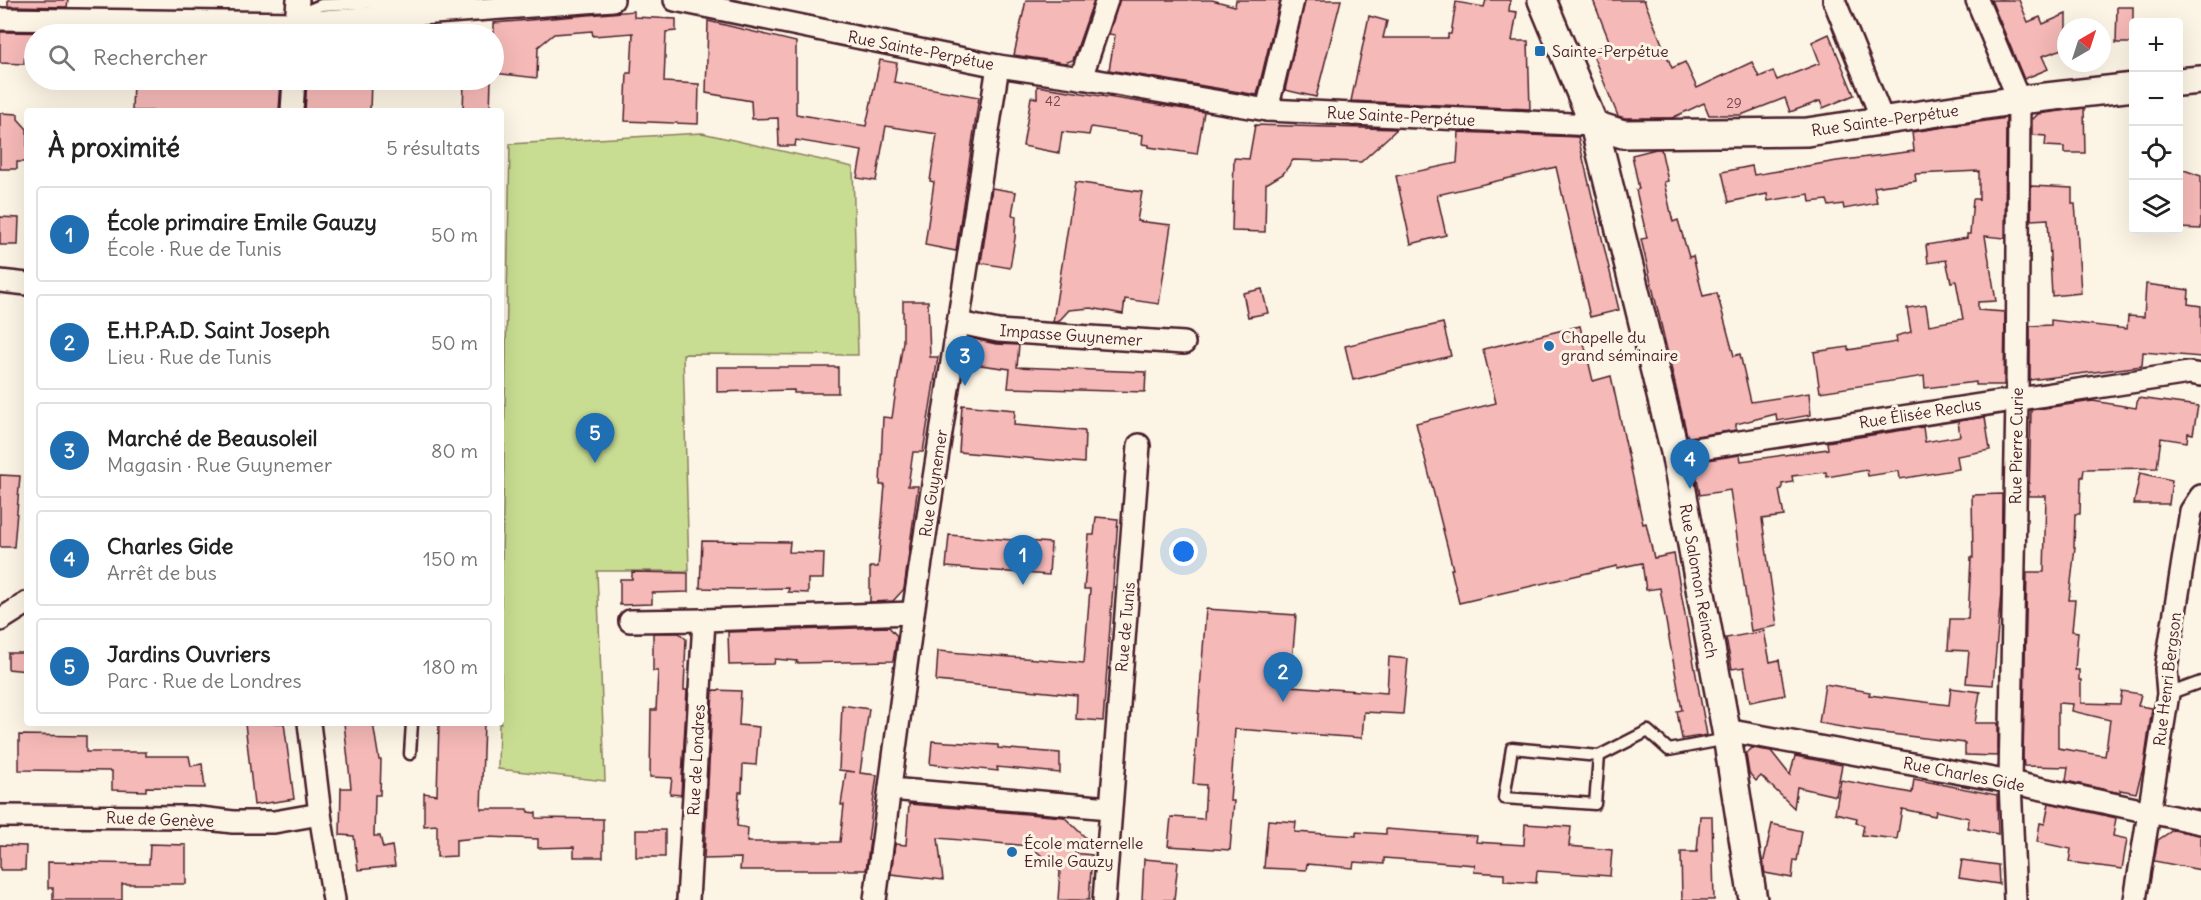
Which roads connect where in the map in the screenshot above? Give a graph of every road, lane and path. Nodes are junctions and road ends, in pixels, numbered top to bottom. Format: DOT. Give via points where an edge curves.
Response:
graph roads {
  1 [pos="298,0"];
  2 [pos="613,0"];
  3 [pos="675,0"];
  4 [pos="1107,0"];
  5 [pos="1293,0"];
  6 [pos="1542,0"];
  7 [pos="1834,0"];
  8 [pos="1977,0"];
  9 [pos="0,19"];
  10 [pos="148,24"];
  11 [pos="296,24"];
  12 [pos="344,24"];
  13 [pos="998,66"];
  14 [pos="1082,78"];
  15 [pos="2201,80"];
  16 [pos="2183,82"];
  17 [pos="2129,87"];
  18 [pos="293,90"];
  19 [pos="2019,100"];
  20 [pos="292,108"];
  21 [pos="1267,110"];
  22 [pos="1883,121"];
  23 [pos="1594,125"];
  24 [pos="0,281"];
  25 [pos="24,284"];
  26 [pos="958,323"];
  27 [pos="1184,343"];
  28 [pos="2201,375"];
  29 [pos="2017,398"];
  30 [pos="1139,445"];
  31 [pos="1676,452"];
  32 [pos="2201,496"];
  33 [pos="24,605"];
  34 [pos="913,613"];
  35 [pos="0,620"];
  36 [pos="704,620"];
  37 [pos="630,621"];
  38 [pos="2201,682"];
  39 [pos="2168,693"];
  40 [pos="309,726"];
  41 [pos="412,726"];
  42 [pos="1727,735"];
  43 [pos="410,754"];
  44 [pos="1599,756"];
  45 [pos="2010,782"];
  46 [pos="890,789"];
  47 [pos="1110,808"];
  48 [pos="2148,813"];
  49 [pos="320,814"];
  50 [pos="0,816"];
  51 [pos="2201,823"];
  52 [pos="334,900"];
  53 [pos="688,900"];
  54 [pos="875,900"];
  55 [pos="1104,900"];
  56 [pos="1753,900"];
  57 [pos="2014,900"];
  58 [pos="2135,900"];
  1 -- 11 [label="street"];
  2 -- 12 [label="street"];
  3 -- 13 [label="street, Rue Sainte-Perpétue"];
  4 -- 14 [label="street"];
  5 -- 21 [label="street"];
  6 -- 23 [label="street, Rue Salomon Reinach"];
  7 -- 22 [label="street"];
  8 -- 19 [label="street, Rue Pierre Curie"];
  9 -- 10 [label="street"];
  13 -- 14 [label="street, Rue Sainte-Perpétue"];
  13 -- 26 [label="street, Rue Guynemer"];
  14 -- 21 [label="street, Rue Sainte-Perpétue"];
  15 -- 16 [label="street"];
  17 -- 19 [label="street, Rue Sainte-Perpétue"];
  18 -- 20 [label="street"];
  19 -- 22 [label="street, Rue Sainte-Perpétue"];
  19 -- 29 [label="street, Rue Pierre Curie"];
  21 -- 23 [label="street, Rue Sainte-Perpétue"];
  22 -- 23 [label="street, Rue Sainte-Perpétue" via="1807,132 1623,134"];
  23 -- 31 [label="street, Rue Salomon Reinach"];
  24 -- 25 [label="street"];
  26 -- 27 [label="street, Impasse Guynemer" via="998,331"];
  26 -- 34 [label="street, Rue Guynemer"];
  28 -- 29 [label="street, Rue Élisée Reclus" via="2189,373"];
  29 -- 31 [label="street, Rue Élisée Reclus"];
  29 -- 45 [label="street, Rue Pierre Curie"];
  30 -- 47 [label="street, Rue de Tunis"];
  31 -- 42 [label="street, Rue Salomon Reinach"];
  32 -- 39 [label="street, Rue Henri Bergson" via="2191,511 2166,669"];
  33 -- 35 [label="street"];
  34 -- 36 [label="street"];
  34 -- 46 [label="street, Rue Guynemer"];
  36 -- 37 [label="street"];
  36 -- 53 [label="street, Rue de Londres"];
  38 -- 39 [label="lane"];
  39 -- 48 [label="street, Rue Henri Bergson"];
  40 -- 49 [label="street"];
  41 -- 43 [label="lane"];
  42 -- 44 [label="lane" via="1669,750 1648,731"];
  42 -- 45 [label="street, Rue Charles Gide"];
  42 -- 56 [label="street, Rue Salomon Reinach"];
  44 -- 44 [label="lane" via="1512,748 1504,798 1595,804"];
  45 -- 48 [label="street, Rue Charles Gide"];
  45 -- 57 [label="street, Rue Pierre Curie"];
  46 -- 47 [label="street"];
  46 -- 54 [label="street, Rue Guynemer"];
  47 -- 55 [label="street, Rue de Tunis"];
  48 -- 51 [label="street, Rue Charles Gide"];
  48 -- 58 [label="street, Rue Henri Bergson"];
  49 -- 50 [label="street, Rue de Genève" via="274,822 191,817"];
  49 -- 52 [label="street"];
}
